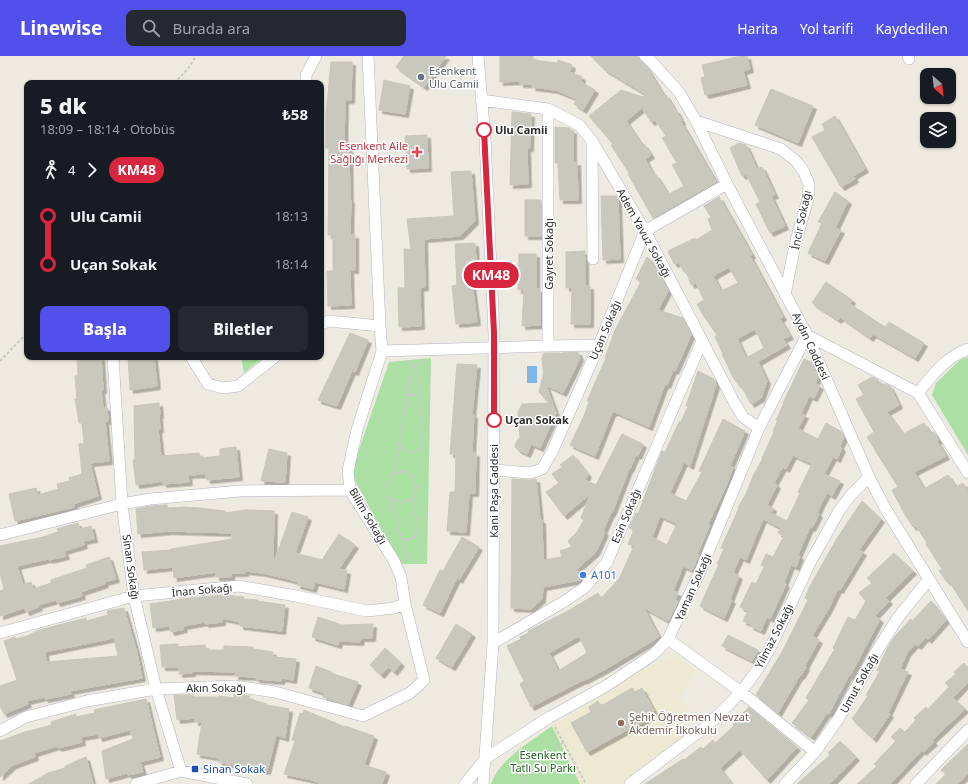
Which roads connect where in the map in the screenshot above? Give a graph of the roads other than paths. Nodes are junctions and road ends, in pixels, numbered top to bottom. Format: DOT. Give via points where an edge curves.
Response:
graph roads {
  1 [pos="316,56"];
  2 [pos="368,56"];
  3 [pos="478,56"];
  4 [pos="645,56"];
  5 [pos="306,80"];
  6 [pos="481,100"];
  7 [pos="548,109"];
  8 [pos="696,121"];
  9 [pos="592,141"];
  10 [pos="727,184"];
  11 [pos="645,231"];
  12 [pos="593,259"];
  13 [pos="786,295"];
  14 [pos="324,323"];
  15 [pos="380,326"];
  16 [pos="807,335"];
  17 [pos="702,341"];
  18 [pos="599,345"];
  19 [pos="548,346"];
  20 [pos="494,348"];
  21 [pos="968,350"];
  22 [pos="382,351"];
  23 [pos="113,360"];
  24 [pos="193,360"];
  25 [pos="270,360"];
  26 [pos="918,393"];
  27 [pos="759,428"];
  28 [pos="494,470"];
  29 [pos="968,473"];
  30 [pos="869,477"];
  31 [pos="350,490"];
  32 [pos="122,504"];
  33 [pos="0,535"];
  34 [pos="929,579"];
  35 [pos="134,596"];
  36 [pos="405,604"];
  37 [pos="0,632"];
  38 [pos="668,639"];
  39 [pos="968,642"];
  40 [pos="494,643"];
  41 [pos="424,680"];
  42 [pos="156,689"];
  43 [pos="741,692"];
  44 [pos="968,730"];
  45 [pos="0,731"];
  46 [pos="815,752"];
  47 [pos="486,758"];
  48 [pos="180,771"];
  49 [pos="136,784"];
  50 [pos="247,784"];
  51 [pos="465,784"];
  52 [pos="483,784"];
  53 [pos="630,784"];
  54 [pos="784,784"];
  55 [pos="916,784"];
  1 -- 5 [label="street"];
  2 -- 15 [label="street"];
  3 -- 6 [label="street, Kani Paşa Caddesi"];
  4 -- 8 [label="street, Aydın Caddesi" via="679,92"];
  6 -- 7 [label="street, Adem Yavuz Sokağı"];
  6 -- 20 [label="street, Kani Paşa Caddesi" via="485,138"];
  7 -- 9 [label="street, Adem Yavuz Sokağı" via="579,125"];
  7 -- 19 [label="street, Gayret Sokağı"];
  8 -- 10 [label="street, Aydın Caddesi"];
  8 -- 13 [label="street, İncir Sokağı" via="782,149 804,172 809,184 808,198 796,240"];
  9 -- 11 [label="street, Adem Yavuz Sokağı"];
  9 -- 12 [label="street"];
  10 -- 11 [label="street"];
  10 -- 13 [label="street, Aydın Caddesi"];
  11 -- 17 [label="street, Adem Yavuz Sokağı"];
  11 -- 18 [label="street, Uçan Sokağı"];
  13 -- 16 [label="street, Aydın Caddesi"];
  14 -- 15 [label="street" via="329,321"];
  15 -- 22 [label="street"];
  16 -- 26 [label="street"];
  16 -- 27 [label="street, Yaman Sokağı"];
  16 -- 30 [label="street, Aydın Caddesi"];
  17 -- 27 [label="street, Adem Yavuz Sokağı" via="743,417"];
  17 -- 40 [label="street, Esin Sokağı" via="607,562 584,588"];
  18 -- 19 [label="street"];
  18 -- 28 [label="street, Uçan Sokağı" via="542,469 530,473"];
  19 -- 20 [label="street"];
  20 -- 22 [label="street"];
  20 -- 28 [label="street, Kani Paşa Caddesi"];
  21 -- 26 [label="street" via="958,353 942,364"];
  22 -- 31 [label="street, Bilim Sokağı" via="357,430 348,471"];
  23 -- 32 [label="street, Sinan Sokağı"];
  24 -- 25 [label="street" via="208,384 223,388 238,386"];
  26 -- 29 [label="street"];
  27 -- 38 [label="street, Yaman Sokağı" via="700,572"];
  28 -- 40 [label="street, Kani Paşa Caddesi"];
  30 -- 34 [label="street, Aydın Caddesi"];
  30 -- 43 [label="street, Yılmaz Sokağı" via="839,511 810,560 772,644"];
  31 -- 32 [label="street" via="240,491"];
  31 -- 36 [label="street, Bilim Sokağı" via="394,561 401,577"];
  32 -- 33 [label="street"];
  32 -- 35 [label="street, Sinan Sokağı"];
  34 -- 39 [label="street, Aydın Caddesi"];
  34 -- 46 [label="street, Umut Sokağı" via="897,619 839,718"];
  35 -- 36 [label="street, İnan Sokağı" via="239,586 367,611"];
  35 -- 37 [label="street, İnan Sokağı"];
  35 -- 42 [label="street, Sinan Sokağı"];
  36 -- 41 [label="street, Bilim Sokağı"];
  38 -- 43 [label="street"];
  38 -- 47 [label="street, Yaman Sokağı" via="654,654 606,686 550,717"];
  40 -- 47 [label="street, Kani Paşa Caddesi"];
  41 -- 42 [label="street, Akın Sokağı" via="410,693 363,716 275,692 235,686"];
  42 -- 45 [label="street, Akın Sokağı" via="87,701 26,717"];
  42 -- 48 [label="street, Sinan Sokağı"];
  43 -- 46 [label="street"];
  43 -- 53 [label="street, Yılmaz Sokağı" via="708,725"];
  44 -- 55 [label="street"];
  46 -- 54 [label="street, Umut Sokağı"];
  47 -- 51 [label="street, Yaman Sokağı"];
  47 -- 52 [label="street"];
  48 -- 49 [label="street"];
  48 -- 50 [label="street"];
}
